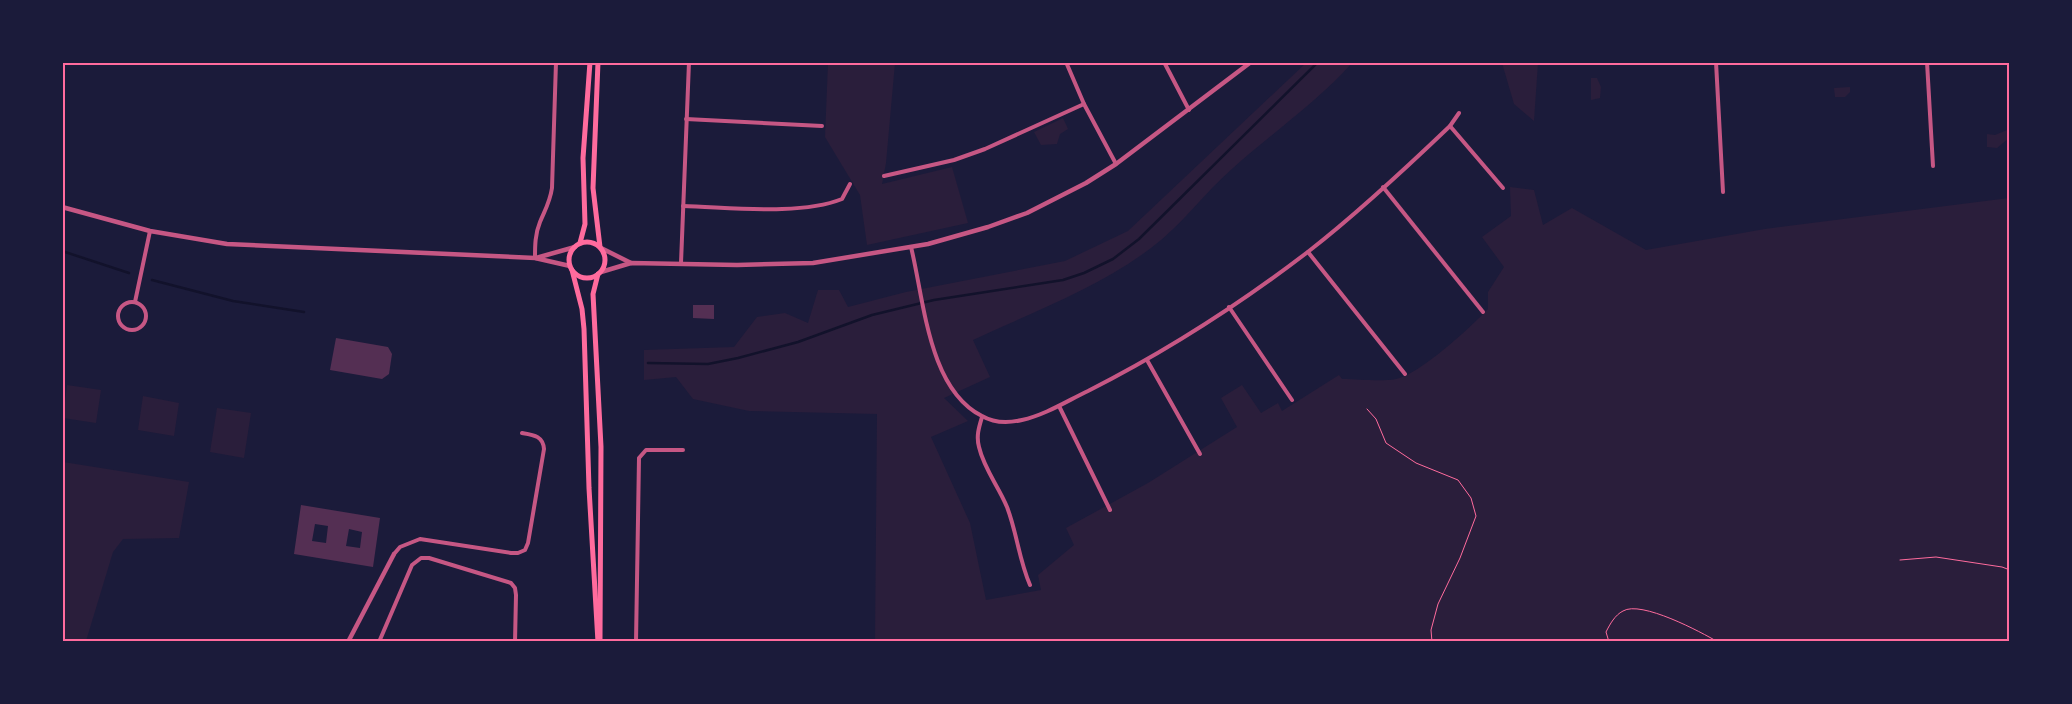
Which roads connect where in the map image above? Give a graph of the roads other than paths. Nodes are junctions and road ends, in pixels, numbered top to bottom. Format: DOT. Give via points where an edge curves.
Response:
graph roads {
  1 [pos="556,62"];
  2 [pos="590,62"];
  3 [pos="598,62"];
  4 [pos="689,62"];
  5 [pos="1066,62"];
  6 [pos="1164,62"];
  7 [pos="1251,62"];
  8 [pos="1716,62"];
  9 [pos="1927,62"];
  10 [pos="1084,104"];
  11 [pos="1189,110"];
  12 [pos="1459,113"];
  13 [pos="686,120"];
  14 [pos="822,126"];
  15 [pos="1450,126"];
  16 [pos="1116,164"];
  17 [pos="1933,166"];
  18 [pos="884,176"];
  19 [pos="850,184"];
  20 [pos="1383,187"];
  21 [pos="1502,188"];
  22 [pos="1723,192"];
  23 [pos="683,206"];
  24 [pos="62,207"];
  25 [pos="150,231"];
  26 [pos="577,245"];
  27 [pos="911,247"];
  28 [pos="601,248"];
  29 [pos="1308,252"];
  30 [pos="535,258"];
  31 [pos="631,263"];
  32 [pos="681,263"];
  33 [pos="571,268"];
  34 [pos="599,273"];
  35 [pos="135,302"];
  36 [pos="1229,307"];
  37 [pos="1483,312"];
  38 [pos="1146,360"];
  39 [pos="1405,374"];
  40 [pos="1292,400"];
  41 [pos="1059,406"];
  42 [pos="982,417"];
  43 [pos="522,433"];
  44 [pos="683,450"];
  45 [pos="1200,454"];
  46 [pos="1110,510"];
  47 [pos="394,554"];
  48 [pos="1030,586"];
  49 [pos="348,642"];
  50 [pos="379,642"];
  51 [pos="515,642"];
  52 [pos="599,642"];
  53 [pos="636,642"];
  1 -- 30 [label="street" via="552,188 536,236"];
  2 -- 26 [label="main road" via="582,158 585,224"];
  3 -- 28 [label="main road" via="593,188"];
  4 -- 13 [label="street"];
  5 -- 10 [label="street"];
  6 -- 11 [label="street"];
  7 -- 11 [label="street"];
  8 -- 22 [label="street"];
  9 -- 17 [label="street"];
  10 -- 16 [label="street"];
  10 -- 18 [label="street" via="986,149"];
  11 -- 16 [label="street"];
  12 -- 15 [label="street"];
  13 -- 14 [label="street"];
  13 -- 23 [label="street"];
  15 -- 20 [label="street"];
  15 -- 21 [label="street"];
  16 -- 27 [label="street" via="1068,194 1027,213"];
  19 -- 23 [label="street" via="842,199 829,204 755,208"];
  20 -- 29 [label="street"];
  20 -- 37 [label="street"];
  23 -- 32 [label="street"];
  24 -- 25 [label="street"];
  25 -- 30 [label="street" via="263,247"];
  25 -- 35 [label="street"];
  26 -- 28 [label="main road" via="590,242"];
  26 -- 30 [label="street"];
  26 -- 33 [label="main road" via="569,258"];
  27 -- 32 [label="street" via="795,264"];
  27 -- 42 [label="street" via="934,349 947,382 964,405"];
  28 -- 31 [label="street"];
  28 -- 34 [label="main road" via="605,262"];
  29 -- 36 [label="street"];
  29 -- 39 [label="street"];
  30 -- 33 [label="street"];
  31 -- 32 [label="street"];
  31 -- 34 [label="street"];
  33 -- 34 [label="main road" via="584,278"];
  33 -- 52 [label="main road" via="584,329 589,488"];
  34 -- 52 [label="main road" via="593,294 601,448"];
  35 -- 35 [label="street" via="122,305 118,310 116,317 123,327 139,329 144,324 145,308"];
  36 -- 38 [label="street"];
  36 -- 40 [label="street"];
  38 -- 41 [label="street"];
  38 -- 45 [label="street"];
  41 -- 42 [label="street" via="1013,422"];
  41 -- 46 [label="street"];
  42 -- 48 [label="street" via="977,434 979,448 1007,508"];
  43 -- 47 [label="street" via="540,438 544,449 525,550 511,553 420,539 400,547"];
  44 -- 53 [label="street" via="646,450 639,458"];
  47 -- 49 [label="street"];
  50 -- 51 [label="street" via="412,565 417,560 429,558 511,583 516,595"];
}
